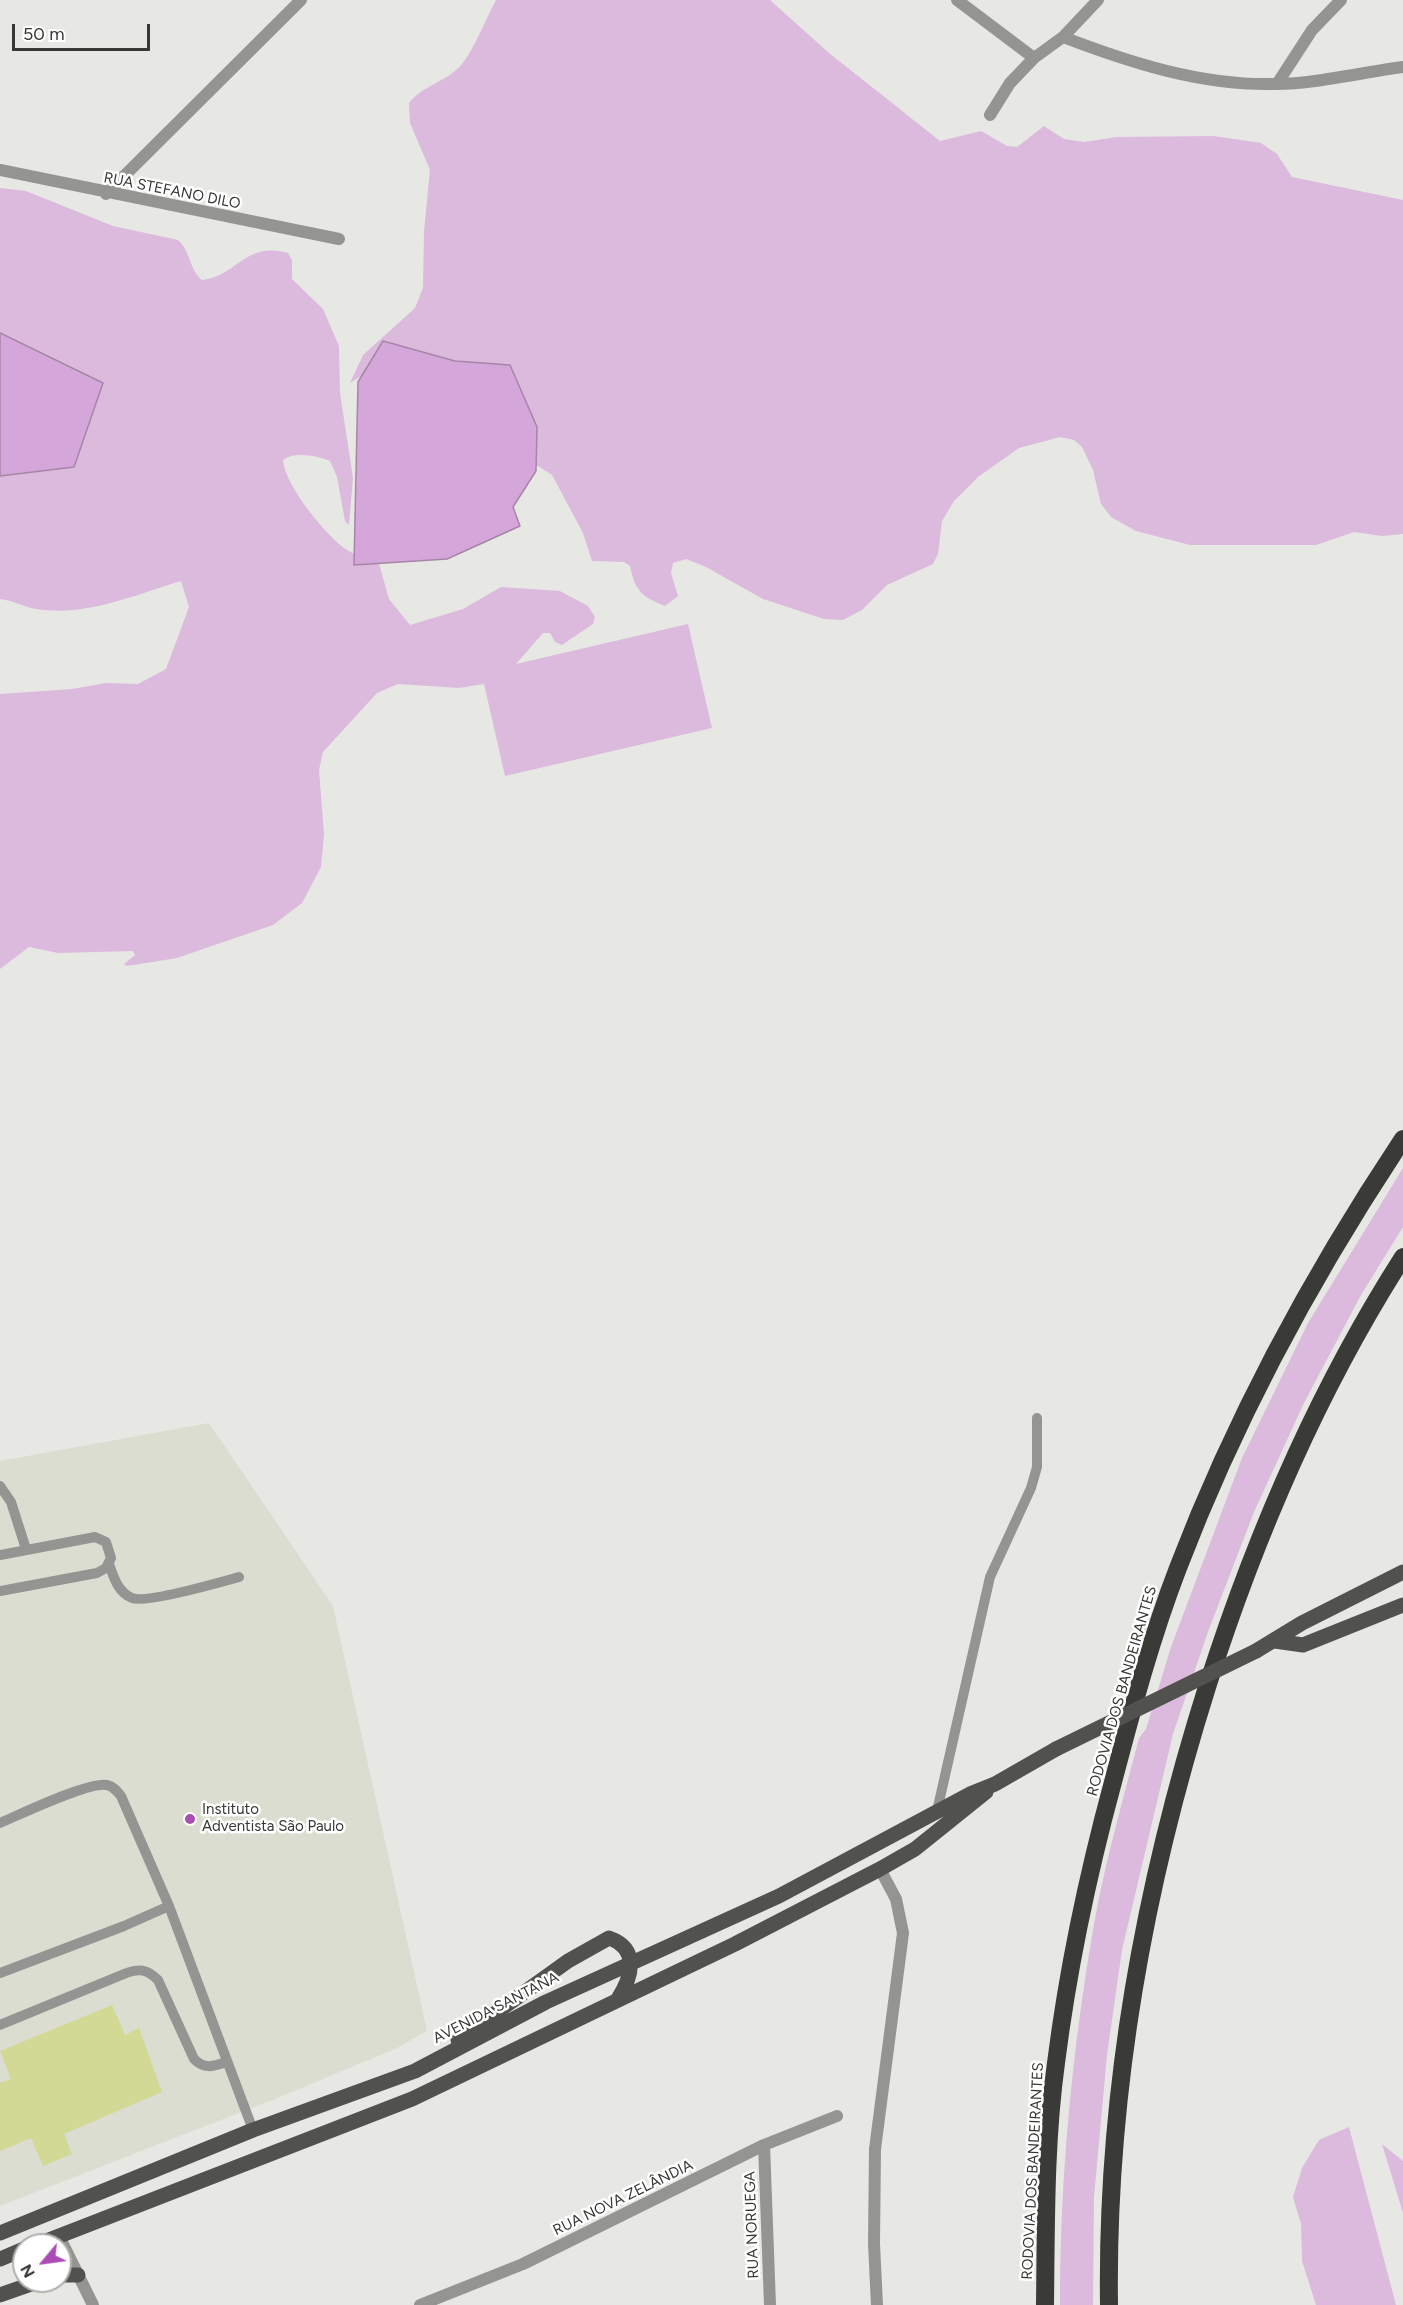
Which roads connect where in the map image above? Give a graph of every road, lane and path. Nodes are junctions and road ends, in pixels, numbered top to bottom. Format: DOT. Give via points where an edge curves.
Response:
graph roads {
  1 [pos="301,0"];
  2 [pos="957,0"];
  3 [pos="1098,0"];
  4 [pos="1341,0"];
  5 [pos="1063,37"];
  6 [pos="1034,58"];
  7 [pos="1403,67"];
  8 [pos="1277,84"];
  9 [pos="990,115"];
  10 [pos="0,170"];
  11 [pos="106,194"];
  12 [pos="339,239"];
  13 [pos="1403,1139"];
  14 [pos="1403,1257"];
  15 [pos="1037,1418"];
  16 [pos="0,1486"];
  17 [pos="26,1550"];
  18 [pos="0,1555"];
  19 [pos="109,1564"];
  20 [pos="1403,1572"];
  21 [pos="239,1577"];
  22 [pos="0,1591"];
  23 [pos="1403,1605"];
  24 [pos="1275,1641"];
  25 [pos="995,1784"];
  26 [pos="937,1812"];
  27 [pos="0,1823"];
  28 [pos="880,1869"];
  29 [pos="169,1906"];
  30 [pos="630,1963"];
  31 [pos="0,1973"];
  32 [pos="618,1999"];
  33 [pos="0,2025"];
  34 [pos="432,2061"];
  35 [pos="226,2062"];
  36 [pos="837,2116"];
  37 [pos="253,2130"];
  38 [pos="764,2145"];
  39 [pos="0,2233"];
  40 [pos="67,2233"];
  41 [pos="72,2263"];
  42 [pos="72,2278"];
  43 [pos="81,2281"];
  44 [pos="93,2305"];
  45 [pos="420,2305"];
  46 [pos="770,2305"];
  47 [pos="877,2305"];
  48 [pos="1045,2305"];
  49 [pos="1109,2305"];
  1 -- 11 [label="street"];
  2 -- 6 [label="street"];
  3 -- 5 [label="street"];
  4 -- 8 [label="street" via="1312,30"];
  5 -- 6 [label="street"];
  5 -- 8 [label="street" via="1128,62 1219,81"];
  6 -- 9 [label="street" via="1010,83"];
  7 -- 8 [label="street"];
  10 -- 11 [label="street, RUA STEFANO DILO"];
  11 -- 12 [label="street, RUA STEFANO DILO"];
  13 -- 48 [label="highway, RODOVIA DOS BANDEIRANTES" via="1354,1212 1264,1372 1221,1463 1150,1648 1072,1954 1055,2065"];
  14 -- 49 [label="highway" via="1315,1411 1283,1481 1226,1628 1180,1771 1154,1874 1120,2069 1108,2262"];
  15 -- 26 [label="lane" via="1037,1467 990,1577"];
  16 -- 17 [label="lane" via="11,1502"];
  17 -- 18 [label="lane"];
  17 -- 19 [label="lane" via="95,1537 109,1547"];
  19 -- 21 [label="lane" via="123,1592 139,1600"];
  19 -- 22 [label="lane" via="87,1576"];
  20 -- 24 [label="main road, AVENIDA SANTANA" via="1302,1623"];
  23 -- 24 [label="main road" via="1303,1644"];
  24 -- 25 [label="main road, AVENIDA SANTANA, bridge" via="1056,1749"];
  25 -- 26 [label="main road, AVENIDA SANTANA"];
  25 -- 28 [label="main road, AVENIDA SANTANA" via="923,1843"];
  26 -- 30 [label="main road, AVENIDA SANTANA" via="779,1896"];
  27 -- 29 [label="lane" via="70,1794 108,1785 121,1796"];
  28 -- 32 [label="main road, AVENIDA SANTANA"];
  28 -- 47 [label="street" via="896,1899 903,1933 875,2149"];
  29 -- 31 [label="lane"];
  29 -- 35 [label="lane"];
  30 -- 32 [label="main road"];
  30 -- 34 [label="main road, AVENIDA SANTANA"];
  30 -- 34 [label="main road" via="629,1953 621,1942 609,1938 596,1943 504,2005"];
  32 -- 40 [label="main road, AVENIDA SANTANA" via="412,2099"];
  33 -- 35 [label="lane" via="142,1970 158,1980 194,2059 211,2067"];
  34 -- 37 [label="main road, AVENIDA SANTANA" via="352,2096"];
  35 -- 37 [label="lane"];
  36 -- 38 [label="street, RUA NOVA ZELÂNDIA"];
  37 -- 39 [label="main road, AVENIDA SANTANA"];
  38 -- 45 [label="street, RUA NOVA ZELÂNDIA" via="523,2264"];
  38 -- 46 [label="street, RUA NORUEGA"];
  41 -- 43 [label="street"];
  42 -- 43 [label="main road"];
  43 -- 44 [label="street"];
}
